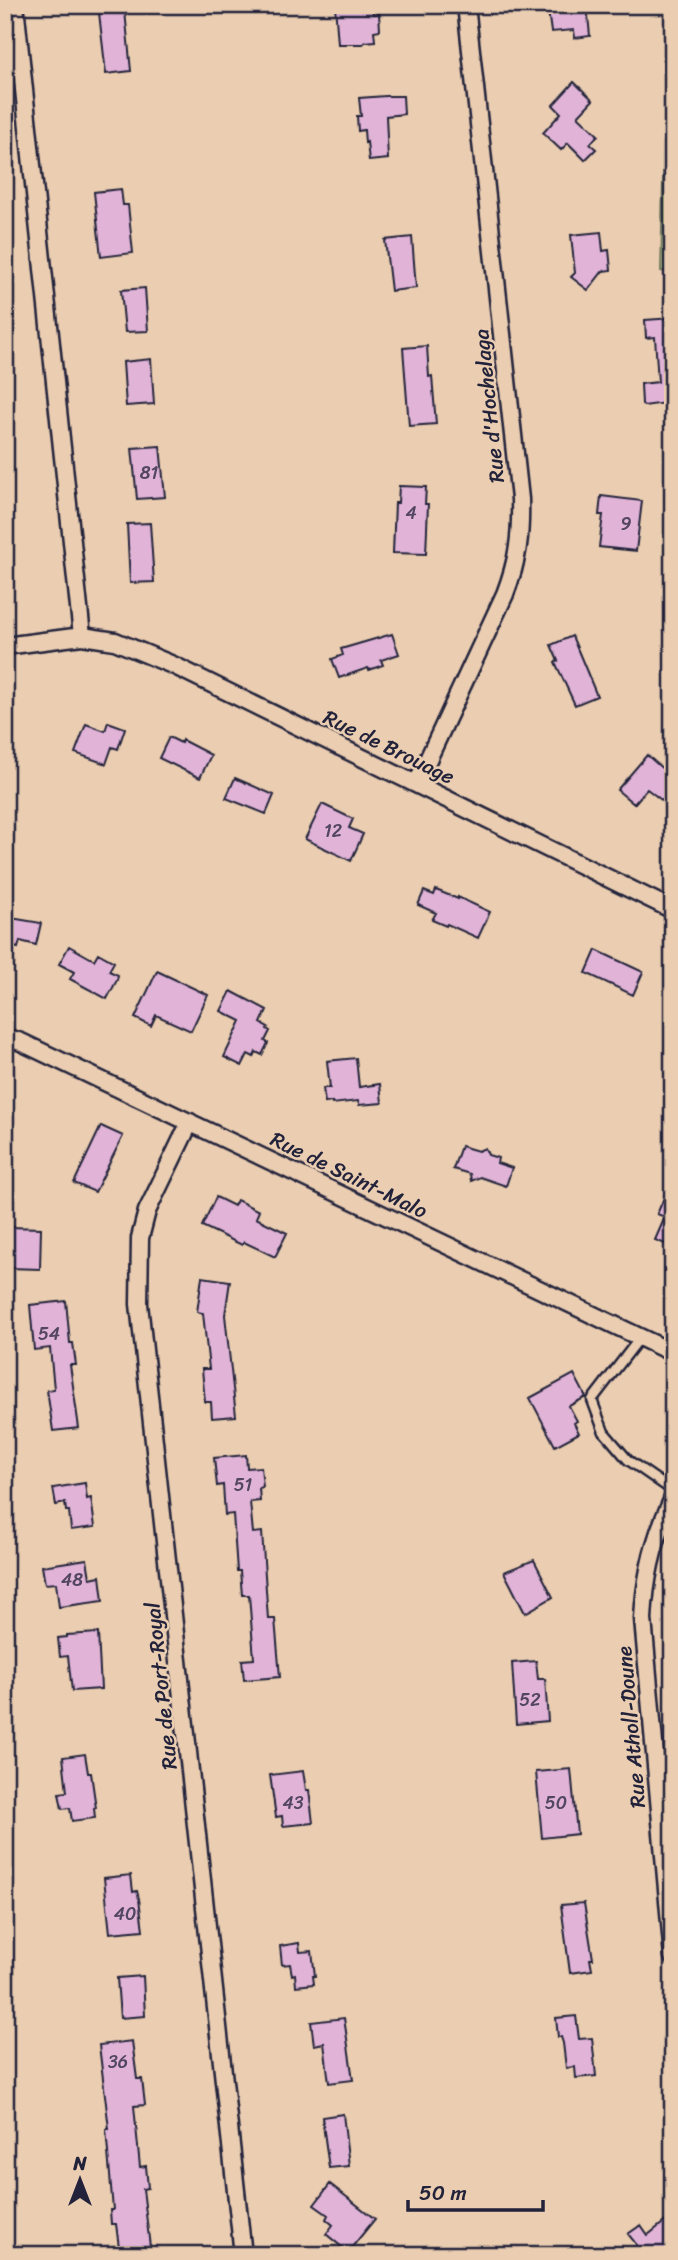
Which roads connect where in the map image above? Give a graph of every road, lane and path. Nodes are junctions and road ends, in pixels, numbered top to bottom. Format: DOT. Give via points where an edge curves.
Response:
graph roads {
  1 [pos="15,5"];
  2 [pos="466,5"];
  3 [pos="82,636"];
  4 [pos="5,646"];
  5 [pos="417,783"];
  6 [pos="673,910"];
  7 [pos="5,1037"];
  8 [pos="190,1122"];
  9 [pos="639,1339"];
  10 [pos="673,1353"];
  11 [pos="673,1491"];
  12 [pos="673,1498"];
  13 [pos="673,1957"];
  14 [pos="243,2255"];
  1 -- 3 [label="street"];
  2 -- 5 [label="street, Rue d'Hochelaga" via="520,532 505,594"];
  3 -- 4 [label="street, Rue de Brouage"];
  3 -- 5 [label="street, Rue de Brouage" via="115,641 175,666"];
  5 -- 6 [label="street, Rue de Brouage"];
  7 -- 8 [label="street, Rue de Saint-Malo"];
  8 -- 9 [label="street, Rue de Saint-Malo"];
  8 -- 14 [label="street, Rue de Port-Royal" via="147,1210 140,1238 139,1304"];
  9 -- 10 [label="street, Rue de Saint-Malo"];
  9 -- 11 [label="lane" via="592,1400 604,1432 628,1460"];
  12 -- 13 [label="street, Rue Atholl-Doune" via="652,1552 644,1585 643,1619"];
}
